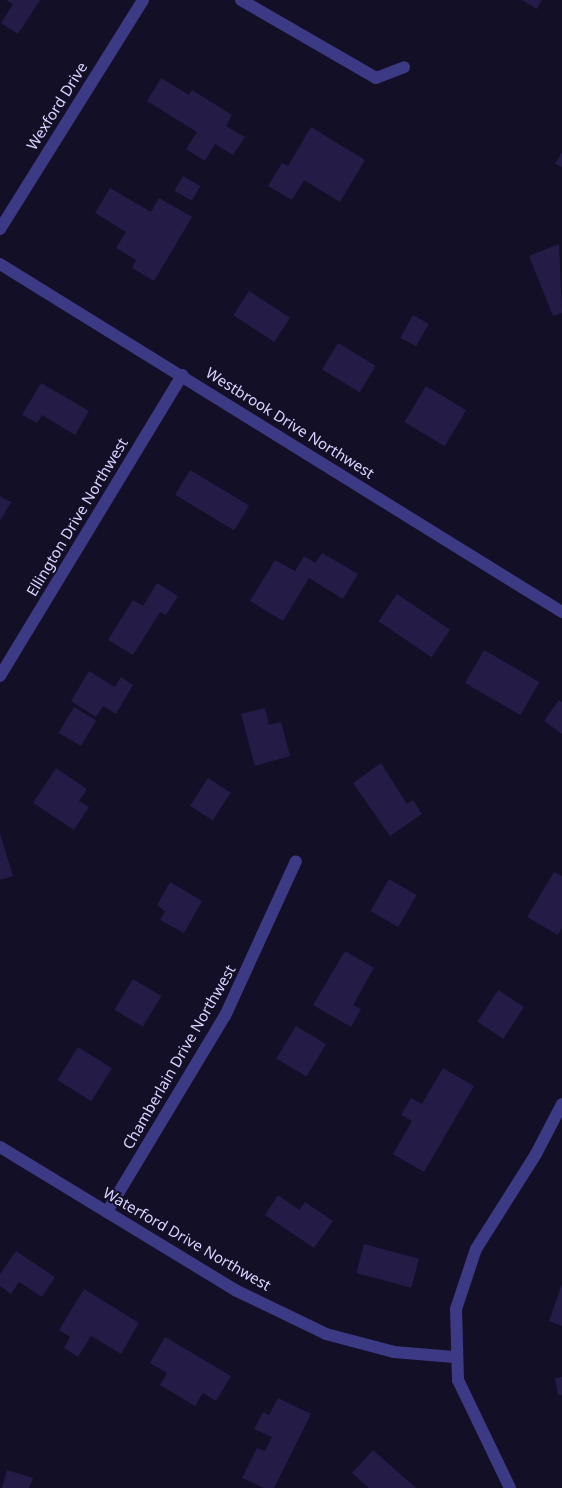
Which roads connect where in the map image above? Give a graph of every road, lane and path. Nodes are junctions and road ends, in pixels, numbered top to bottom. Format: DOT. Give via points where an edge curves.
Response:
graph roads {
  1 [pos="142,0"];
  2 [pos="241,0"];
  3 [pos="404,67"];
  4 [pos="0,229"];
  5 [pos="0,264"];
  6 [pos="182,375"];
  7 [pos="562,612"];
  8 [pos="0,676"];
  9 [pos="296,861"];
  10 [pos="562,1104"];
  11 [pos="0,1147"];
  12 [pos="107,1212"];
  13 [pos="454,1357"];
  14 [pos="510,1488"];
  1 -- 4 [label="street, Wexford Drive"];
  2 -- 3 [label="street" via="376,78"];
  5 -- 6 [label="street, Westbrook Drive Northwest"];
  6 -- 7 [label="street, Westbrook Drive Northwest"];
  6 -- 8 [label="street, Ellington Drive Northwest"];
  9 -- 12 [label="street, Chamberlain Drive Northwest" via="225,1016"];
  10 -- 13 [label="street" via="536,1154 476,1249 456,1308"];
  11 -- 12 [label="street, Waterford Drive Northwest"];
  12 -- 13 [label="street, Waterford Drive Northwest" via="236,1290 326,1334 394,1352"];
  13 -- 14 [label="street" via="463,1397"];
}
